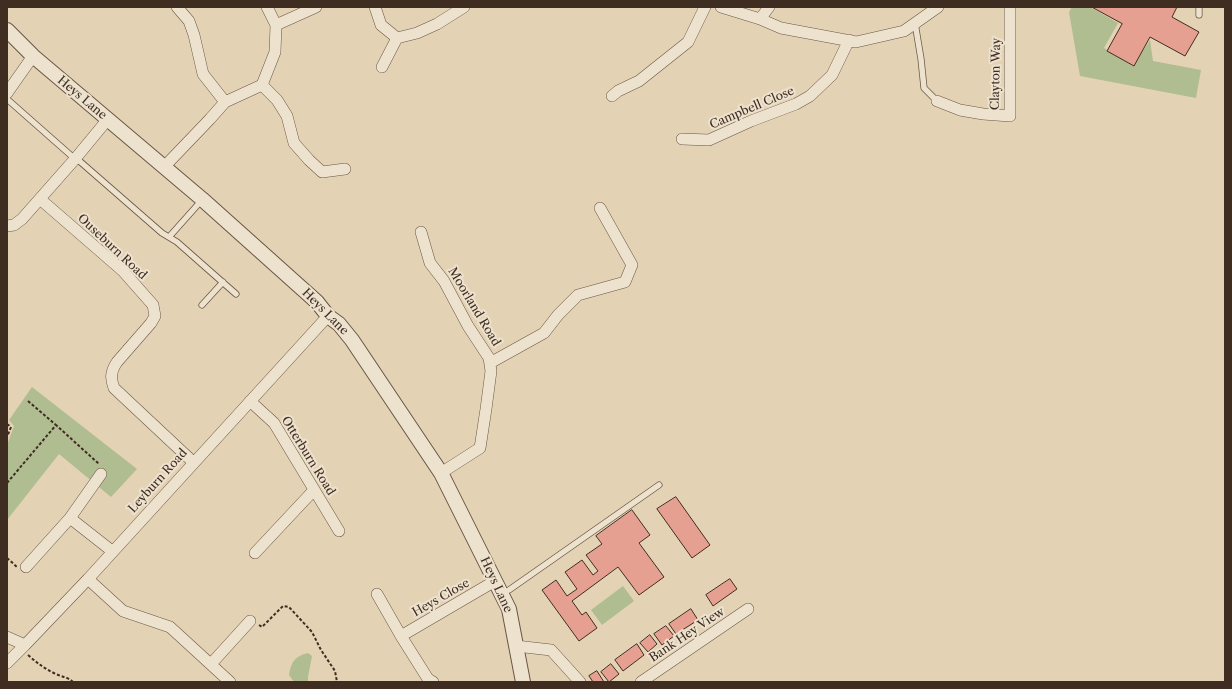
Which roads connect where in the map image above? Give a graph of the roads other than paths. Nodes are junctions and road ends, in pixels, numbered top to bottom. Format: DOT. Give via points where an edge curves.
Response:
graph roads {
  1 [pos="177,7"];
  2 [pos="267,7"];
  3 [pos="316,7"];
  4 [pos="375,7"];
  5 [pos="464,7"];
  6 [pos="705,7"];
  7 [pos="721,7"];
  8 [pos="769,7"];
  9 [pos="938,7"];
  10 [pos="1010,7"];
  11 [pos="1199,7"];
  12 [pos="1199,15"];
  13 [pos="760,19"];
  14 [pos="915,23"];
  15 [pos="276,25"];
  16 [pos="7,30"];
  17 [pos="397,38"];
  18 [pos="849,40"];
  19 [pos="33,56"];
  20 [pos="382,67"];
  21 [pos="262,85"];
  22 [pos="7,93"];
  23 [pos="612,96"];
  24 [pos="7,99"];
  25 [pos="937,101"];
  26 [pos="225,102"];
  27 [pos="108,119"];
  28 [pos="682,139"];
  29 [pos="76,158"];
  30 [pos="164,167"];
  31 [pos="344,170"];
  32 [pos="40,199"];
  33 [pos="202,199"];
  34 [pos="600,208"];
  35 [pos="7,226"];
  36 [pos="421,232"];
  37 [pos="169,237"];
  38 [pos="223,282"];
  39 [pos="236,294"];
  40 [pos="202,305"];
  41 [pos="328,316"];
  42 [pos="490,363"];
  43 [pos="250,401"];
  44 [pos="193,462"];
  45 [pos="441,473"];
  46 [pos="101,474"];
  47 [pos="659,485"];
  48 [pos="314,490"];
  49 [pos="70,518"];
  50 [pos="339,531"];
  51 [pos="112,551"];
  52 [pos="256,553"];
  53 [pos="26,567"];
  54 [pos="88,578"];
  55 [pos="498,587"];
  56 [pos="377,594"];
  57 [pos="748,609"];
  58 [pos="250,621"];
  59 [pos="401,636"];
  60 [pos="7,637"];
  61 [pos="516,646"];
  62 [pos="23,647"];
  63 [pos="7,663"];
  64 [pos="211,664"];
  65 [pos="230,682"];
  66 [pos="433,682"];
  67 [pos="523,682"];
  68 [pos="580,682"];
  69 [pos="641,682"];
  1 -- 26 [label="street" via="189,21 203,74"];
  2 -- 15 [label="street"];
  3 -- 15 [label="street"];
  4 -- 17 [label="street" via="381,25"];
  5 -- 17 [label="street" via="437,24"];
  6 -- 23 [label="street" via="688,42 639,81"];
  7 -- 13 [label="street"];
  8 -- 13 [label="street"];
  9 -- 14 [label="street"];
  10 -- 25 [label="street, Clayton Way" via="1010,116 960,110"];
  11 -- 12 [label="lane"];
  13 -- 18 [label="street" via="781,28"];
  14 -- 18 [label="street" via="904,31 856,42"];
  14 -- 25 [label="lane" via="924,88"];
  15 -- 21 [label="street" via="275,52"];
  16 -- 19 [label="street, Heys Lane"];
  17 -- 20 [label="street"];
  18 -- 28 [label="street, Campbell Close" via="832,75 810,96 709,140"];
  19 -- 22 [label="street"];
  19 -- 27 [label="street, Heys Lane"];
  21 -- 26 [label="street"];
  21 -- 31 [label="street" via="277,100 287,116 294,143 309,160 322,172"];
  24 -- 29 [label="lane"];
  26 -- 30 [label="street"];
  27 -- 29 [label="street"];
  27 -- 30 [label="street, Heys Lane"];
  29 -- 32 [label="street"];
  29 -- 37 [label="lane"];
  30 -- 33 [label="street, Heys Lane"];
  32 -- 35 [label="street" via="22,219 14,225"];
  32 -- 44 [label="street, Ouseburn Road" via="123,271 154,305 155,316 117,362 113,368 111,381 114,388"];
  33 -- 37 [label="lane"];
  33 -- 41 [label="street, Heys Lane" via="317,302"];
  34 -- 42 [label="street" via="632,265 625,282 578,295 544,333"];
  36 -- 42 [label="street, Moorland Road" via="430,262 444,281"];
  37 -- 38 [label="lane"];
  38 -- 39 [label="lane"];
  38 -- 40 [label="lane"];
  41 -- 43 [label="street, Leyburn Road"];
  41 -- 45 [label="street, Heys Lane" via="339,324 352,340"];
  42 -- 45 [label="street, Moorland Road" via="480,448"];
  43 -- 44 [label="street, Leyburn Road"];
  43 -- 48 [label="street, Otterburn Road" via="274,423"];
  44 -- 51 [label="street, Leyburn Road"];
  45 -- 55 [label="street, Heys Lane"];
  46 -- 49 [label="street"];
  47 -- 55 [label="lane" via="509,590"];
  48 -- 50 [label="street, Otterburn Road"];
  48 -- 52 [label="street"];
  49 -- 51 [label="street"];
  49 -- 53 [label="street"];
  51 -- 54 [label="street, Leyburn Road"];
  54 -- 62 [label="street, Leyburn Road"];
  54 -- 64 [label="street" via="123,611 170,627"];
  55 -- 59 [label="street, Heys Close"];
  55 -- 61 [label="street, Heys Lane" via="509,609"];
  56 -- 59 [label="street"];
  57 -- 69 [label="street, Bank Hey View"];
  58 -- 64 [label="street"];
  59 -- 66 [label="street" via="428,679"];
  60 -- 62 [label="street"];
  61 -- 67 [label="street, Heys Lane"];
  61 -- 68 [label="street" via="551,650"];
  62 -- 63 [label="street, Leyburn Road"];
  64 -- 65 [label="street"];
}
